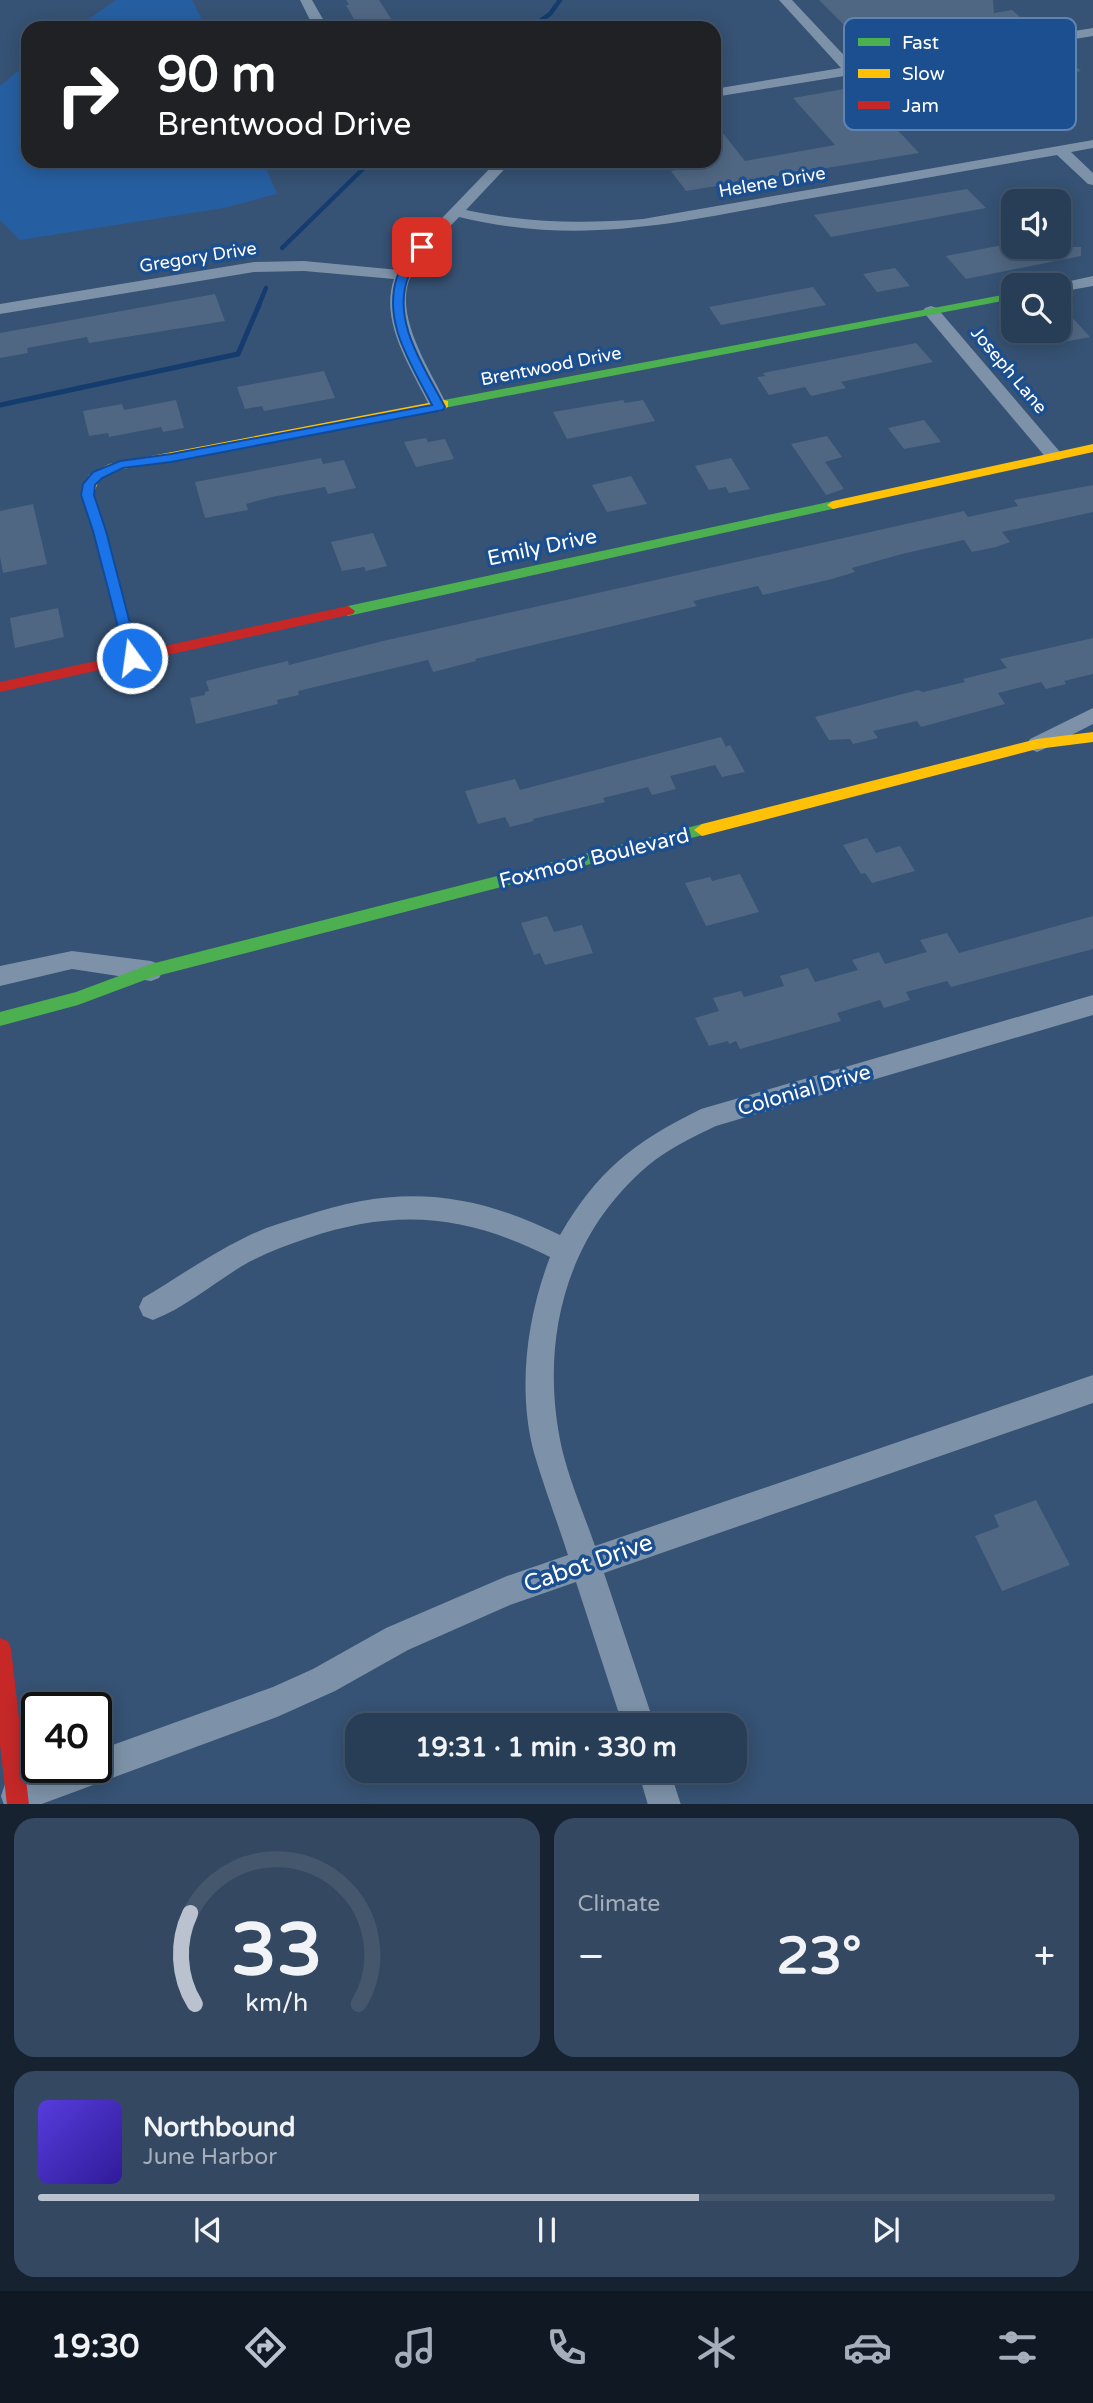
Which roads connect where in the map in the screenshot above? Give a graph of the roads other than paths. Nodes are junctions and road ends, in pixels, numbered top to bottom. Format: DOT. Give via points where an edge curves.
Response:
graph roads {
  1 [pos="306,0"];
  2 [pos="785,0"];
  3 [pos="317,21"];
  4 [pos="844,63"];
  5 [pos="844,72"];
  6 [pos="721,92"];
  7 [pos="1093,144"];
  8 [pos="1059,149"];
  9 [pos="498,168"];
  10 [pos="1093,181"];
  11 [pos="456,212"];
  12 [pos="403,275"];
  13 [pos="1093,281"];
  14 [pos="1071,285"];
  15 [pos="1001,298"];
  16 [pos="0,309"];
  17 [pos="931,311"];
  18 [pos="439,407"];
  19 [pos="1093,448"];
  20 [pos="1054,456"];
  21 [pos="132,658"];
  22 [pos="0,687"];
  23 [pos="1093,715"];
  24 [pos="1093,737"];
  25 [pos="1037,744"];
  26 [pos="151,971"];
  27 [pos="0,976"];
  28 [pos="1093,1004"];
  29 [pos="0,1019"];
  30 [pos="565,1251"];
  31 [pos="153,1307"];
  32 [pos="1093,1389"];
  33 [pos="586,1564"];
  34 [pos="0,1648"];
  35 [pos="635,1713"];
  36 [pos="112,1761"];
  37 [pos="58,1783"];
  38 [pos="658,1783"];
  39 [pos="18,1800"];
  40 [pos="665,1804"];
  1 -- 3 [label="street"];
  2 -- 4 [label="street"];
  5 -- 6 [label="street"];
  7 -- 8 [label="street, Helene Drive"];
  8 -- 10 [label="street"];
  8 -- 11 [label="street, Helene Drive" via="643,224 545,227"];
  9 -- 11 [label="street"];
  11 -- 12 [label="street"];
  12 -- 16 [label="street, Gregory Drive" via="304,266 254,267"];
  12 -- 18 [label="street" via="397,299 400,323"];
  13 -- 14 [label="street"];
  15 -- 17 [label="street, Brentwood Drive"];
  17 -- 18 [label="street, Brentwood Drive"];
  17 -- 20 [label="street, Joseph Lane"];
  18 -- 21 [label="street, Brentwood Drive" via="120,465 97,475 87,495"];
  19 -- 20 [label="street, Emily Drive"];
  20 -- 21 [label="street, Emily Drive"];
  21 -- 22 [label="street, Emily Drive"];
  23 -- 25 [label="street, Foxmoor Boulevard"];
  24 -- 25 [label="street, Foxmoor Boulevard"];
  25 -- 26 [label="street, Foxmoor Boulevard"];
  26 -- 27 [label="street, Foxmoor Boulevard" via="72,960"];
  26 -- 29 [label="street, Foxmoor Boulevard" via="78,998"];
  28 -- 30 [label="street, Colonial Drive" via="710,1117 669,1137 625,1170 589,1210"];
  30 -- 31 [label="street" via="497,1220 459,1210 382,1207 337,1215 254,1246"];
  30 -- 33 [label="street" via="544,1313 538,1385 548,1450"];
  32 -- 33 [label="street, Cabot Drive"];
  33 -- 35 [label="street"];
  33 -- 36 [label="street, Cabot Drive" via="452,1613 277,1701"];
  34 -- 39 [label="street"];
  37 -- 39 [label="street, Cabot Drive"];
  38 -- 40 [label="street"];
}
